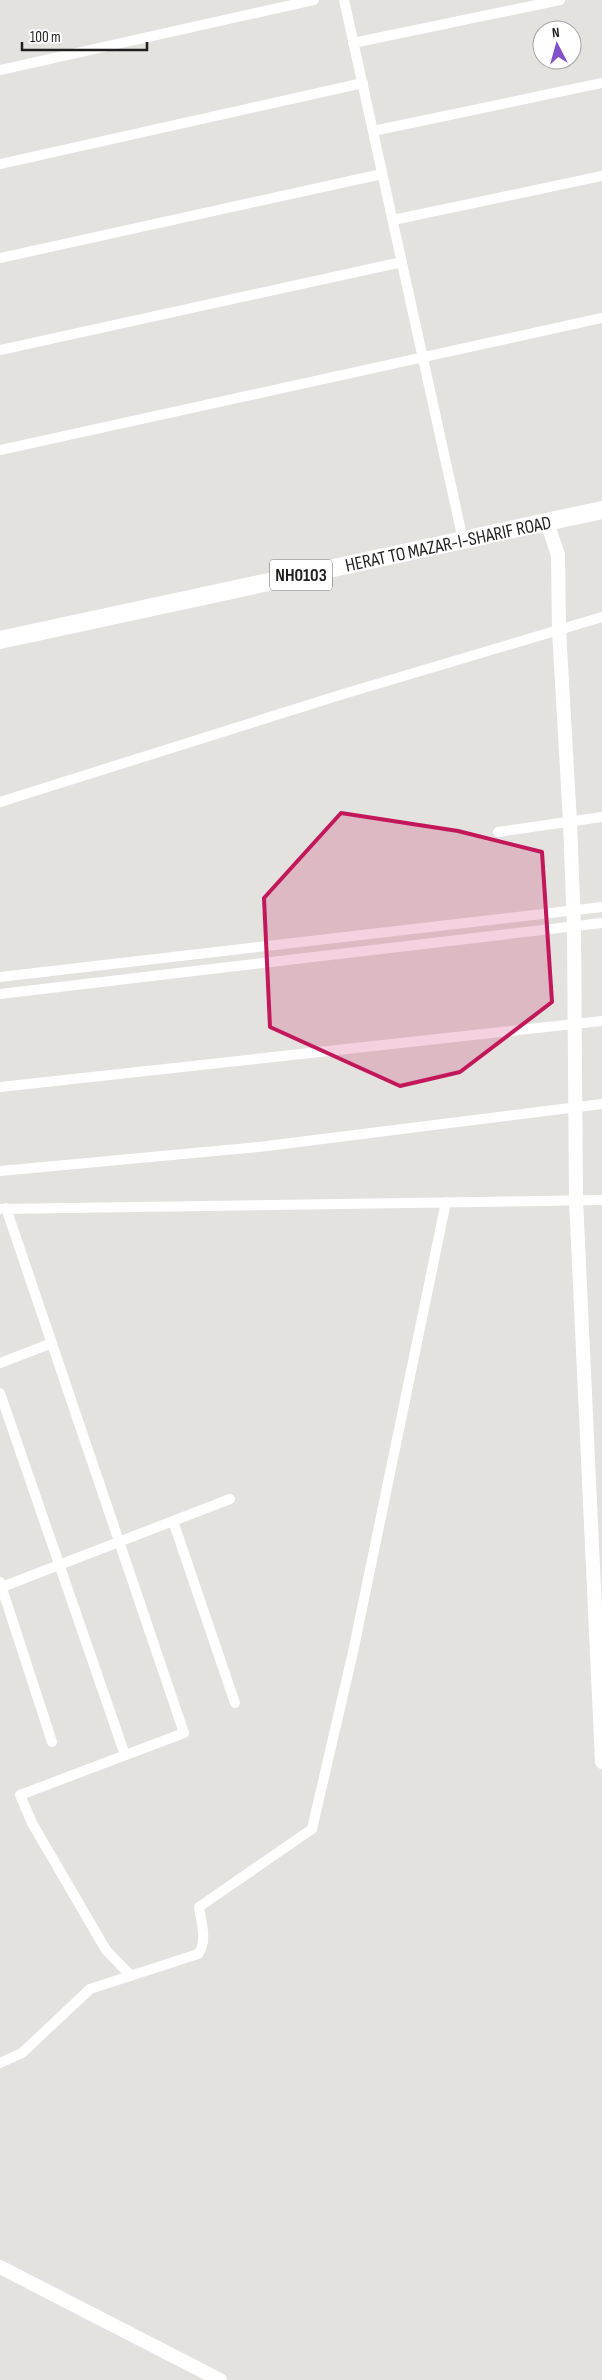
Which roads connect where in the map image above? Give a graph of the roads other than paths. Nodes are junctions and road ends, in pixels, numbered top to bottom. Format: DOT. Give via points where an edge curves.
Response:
graph roads {
  1 [pos="314,0"];
  2 [pos="344,0"];
  3 [pos="560,0"];
  4 [pos="354,43"];
  5 [pos="0,70"];
  6 [pos="362,83"];
  7 [pos="602,83"];
  8 [pos="373,130"];
  9 [pos="0,164"];
  10 [pos="382,174"];
  11 [pos="602,176"];
  12 [pos="393,220"];
  13 [pos="0,258"];
  14 [pos="402,262"];
  15 [pos="602,318"];
  16 [pos="0,350"];
  17 [pos="423,357"];
  18 [pos="0,450"];
  19 [pos="602,510"];
  20 [pos="547,522"];
  21 [pos="463,540"];
  22 [pos="602,617"];
  23 [pos="560,630"];
  24 [pos="0,640"];
  25 [pos="0,802"];
  26 [pos="602,817"];
  27 [pos="570,822"];
  28 [pos="498,832"];
  29 [pos="602,907"];
  30 [pos="573,911"];
  31 [pos="602,923"];
  32 [pos="574,928"];
  33 [pos="0,977"];
  34 [pos="0,994"];
  35 [pos="602,1021"];
  36 [pos="575,1025"];
  37 [pos="0,1087"];
  38 [pos="602,1104"];
  39 [pos="575,1106"];
  40 [pos="0,1172"];
  41 [pos="576,1200"];
  42 [pos="602,1200"];
  43 [pos="446,1202"];
  44 [pos="3,1209"];
  45 [pos="52,1343"];
  46 [pos="0,1363"];
  47 [pos="0,1393"];
  48 [pos="5,1422"];
  49 [pos="230,1499"];
  50 [pos="173,1521"];
  51 [pos="119,1541"];
  52 [pos="59,1564"];
  53 [pos="1,1585"];
  54 [pos="235,1703"];
  55 [pos="52,1742"];
  56 [pos="125,1755"];
  57 [pos="602,1762"];
  58 [pos="131,1976"];
  59 [pos="0,2062"];
  60 [pos="0,2267"];
  61 [pos="220,2380"];
  1 -- 5 [label="street"];
  2 -- 4 [label="street"];
  3 -- 4 [label="street"];
  4 -- 6 [label="street"];
  6 -- 8 [label="street"];
  6 -- 9 [label="street"];
  7 -- 8 [label="street"];
  8 -- 10 [label="street"];
  10 -- 12 [label="street"];
  10 -- 13 [label="street"];
  11 -- 12 [label="street"];
  12 -- 14 [label="street"];
  14 -- 16 [label="street"];
  14 -- 17 [label="street"];
  15 -- 17 [label="street"];
  17 -- 18 [label="street"];
  17 -- 21 [label="street"];
  19 -- 20 [label="highway, HERAT TO MAZAR-I-SHARIF ROAD / NH0103"];
  20 -- 21 [label="highway, HERAT TO MAZAR-I-SHARIF ROAD / NH0103"];
  20 -- 23 [label="street" via="558,556"];
  21 -- 24 [label="highway, HERAT TO MAZAR-I-SHARIF ROAD / NH0103"];
  22 -- 23 [label="street"];
  23 -- 25 [label="street"];
  23 -- 27 [label="street"];
  26 -- 27 [label="street"];
  27 -- 28 [label="street"];
  27 -- 30 [label="street"];
  29 -- 30 [label="street"];
  30 -- 32 [label="street"];
  30 -- 33 [label="street"];
  31 -- 32 [label="street"];
  32 -- 34 [label="street"];
  32 -- 36 [label="street"];
  35 -- 36 [label="street"];
  36 -- 37 [label="street"];
  36 -- 39 [label="street"];
  38 -- 39 [label="street"];
  39 -- 40 [label="street" via="259,1147"];
  39 -- 41 [label="street"];
  41 -- 42 [label="street"];
  41 -- 43 [label="street"];
  41 -- 57 [label="street"];
  43 -- 44 [label="street"];
  43 -- 58 [label="street" via="353,1652 312,1829 199,1907 203,1934 202,1949 198,1954"];
  44 -- 45 [label="street"];
  45 -- 46 [label="street"];
  45 -- 51 [label="street"];
  47 -- 48 [label="street"];
  48 -- 52 [label="street"];
  49 -- 50 [label="street"];
  50 -- 51 [label="street"];
  50 -- 54 [label="street"];
  51 -- 52 [label="street"];
  51 -- 56 [label="street" via="184,1733"];
  52 -- 53 [label="street"];
  52 -- 56 [label="street"];
  53 -- 55 [label="street"];
  56 -- 58 [label="street" via="20,1795 32,1823 106,1950"];
  58 -- 59 [label="street" via="90,1990 22,2053"];
  60 -- 61 [label="street"];
}
